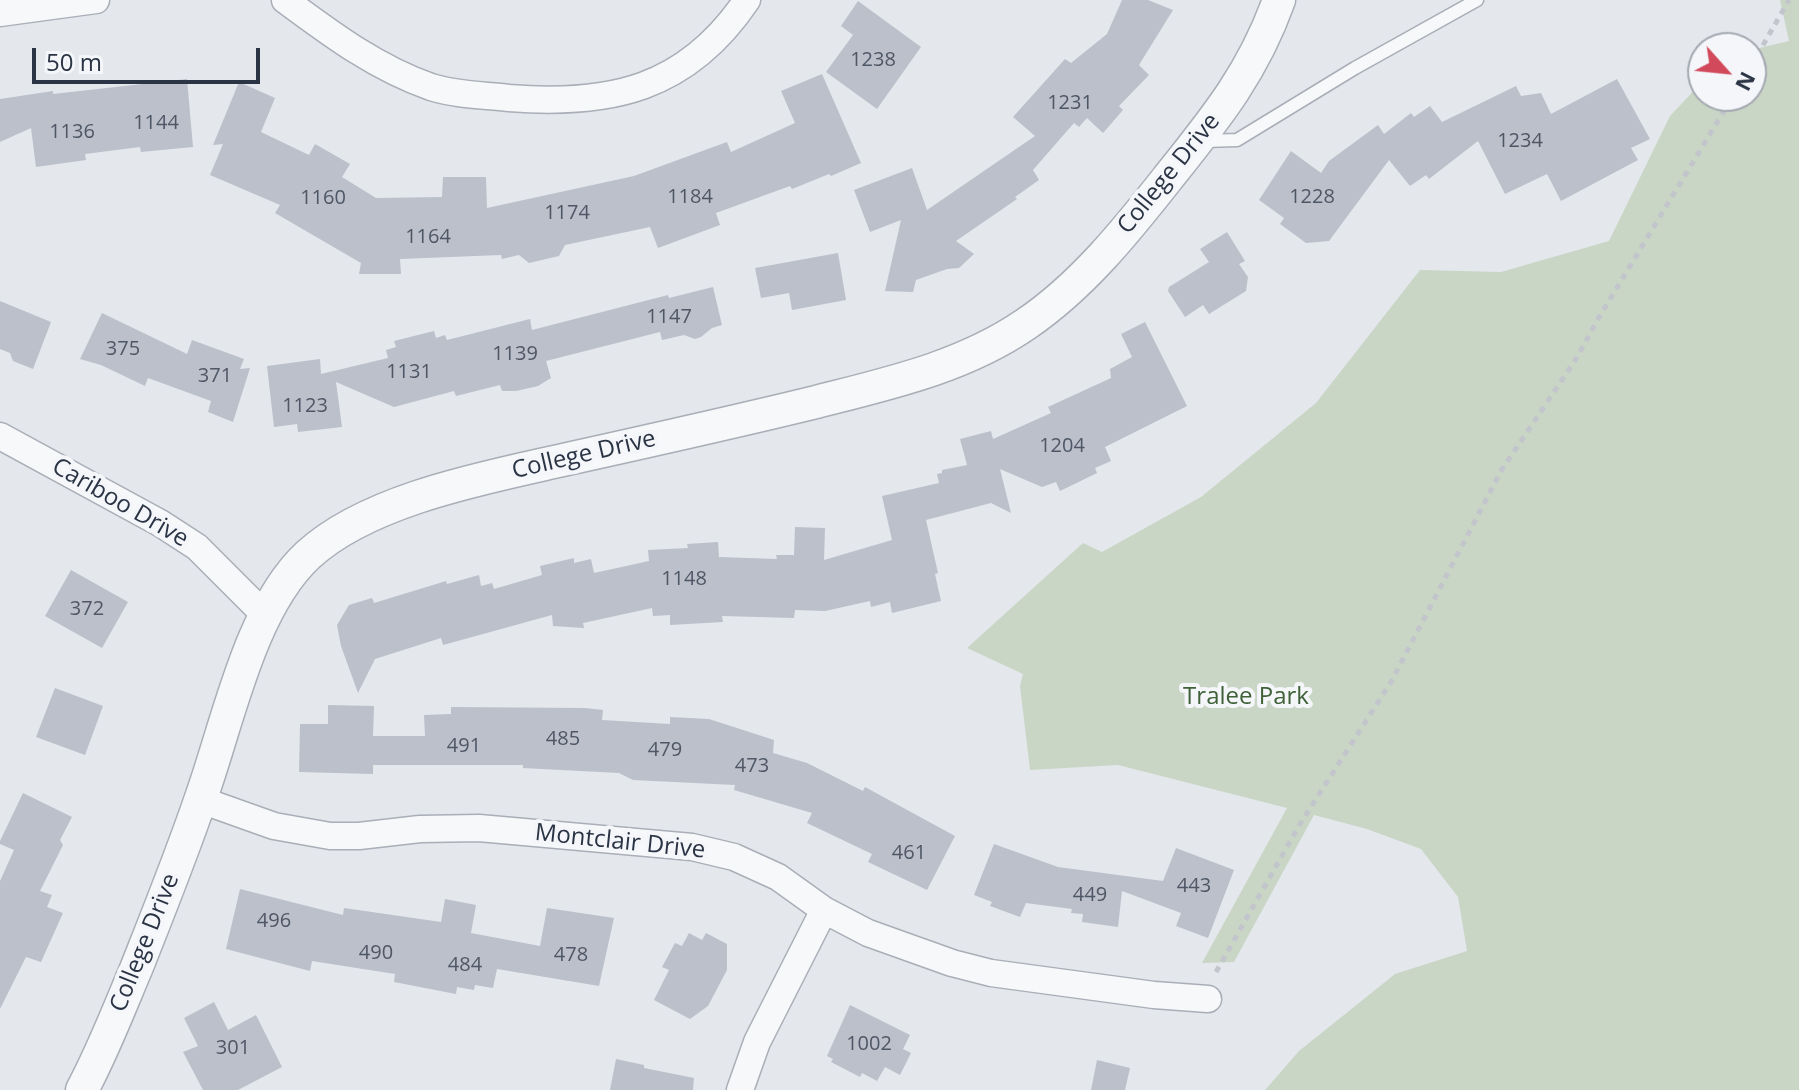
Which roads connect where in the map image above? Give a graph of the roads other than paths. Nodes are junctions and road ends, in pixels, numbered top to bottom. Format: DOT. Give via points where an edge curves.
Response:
graph roads {
  1 [pos="96,0"];
  2 [pos="285,0"];
  3 [pos="747,0"];
  4 [pos="1279,0"];
  5 [pos="1477,0"];
  6 [pos="0,13"];
  7 [pos="1197,141"];
  8 [pos="0,436"];
  9 [pos="265,615"];
  10 [pos="201,800"];
  11 [pos="824,910"];
  12 [pos="1208,987"];
  13 [pos="82,1090"];
  14 [pos="740,1090"];
  1 -- 6 [label="street"];
  2 -- 3 [label="street" via="352,50 433,87 476,95 570,99 628,91 685,66 723,33"];
  4 -- 7 [label="street, College Drive" via="1255,59"];
  5 -- 7 [label="lane" via="1237,140"];
  7 -- 9 [label="street, College Drive" via="1079,280 1029,322 974,354 828,399 438,491 380,512 309,554"];
  8 -- 9 [label="street, Cariboo Drive" via="197,547"];
  9 -- 10 [label="street, College Drive"];
  10 -- 11 [label="street, Montclair Drive" via="274,826 330,836 449,827 692,847 734,857 778,877"];
  10 -- 13 [label="street, College Drive"];
  11 -- 12 [label="street, Montclair Drive" via="910,950 991,973 1154,995"];
  11 -- 14 [label="street" via="757,1042"];
}
